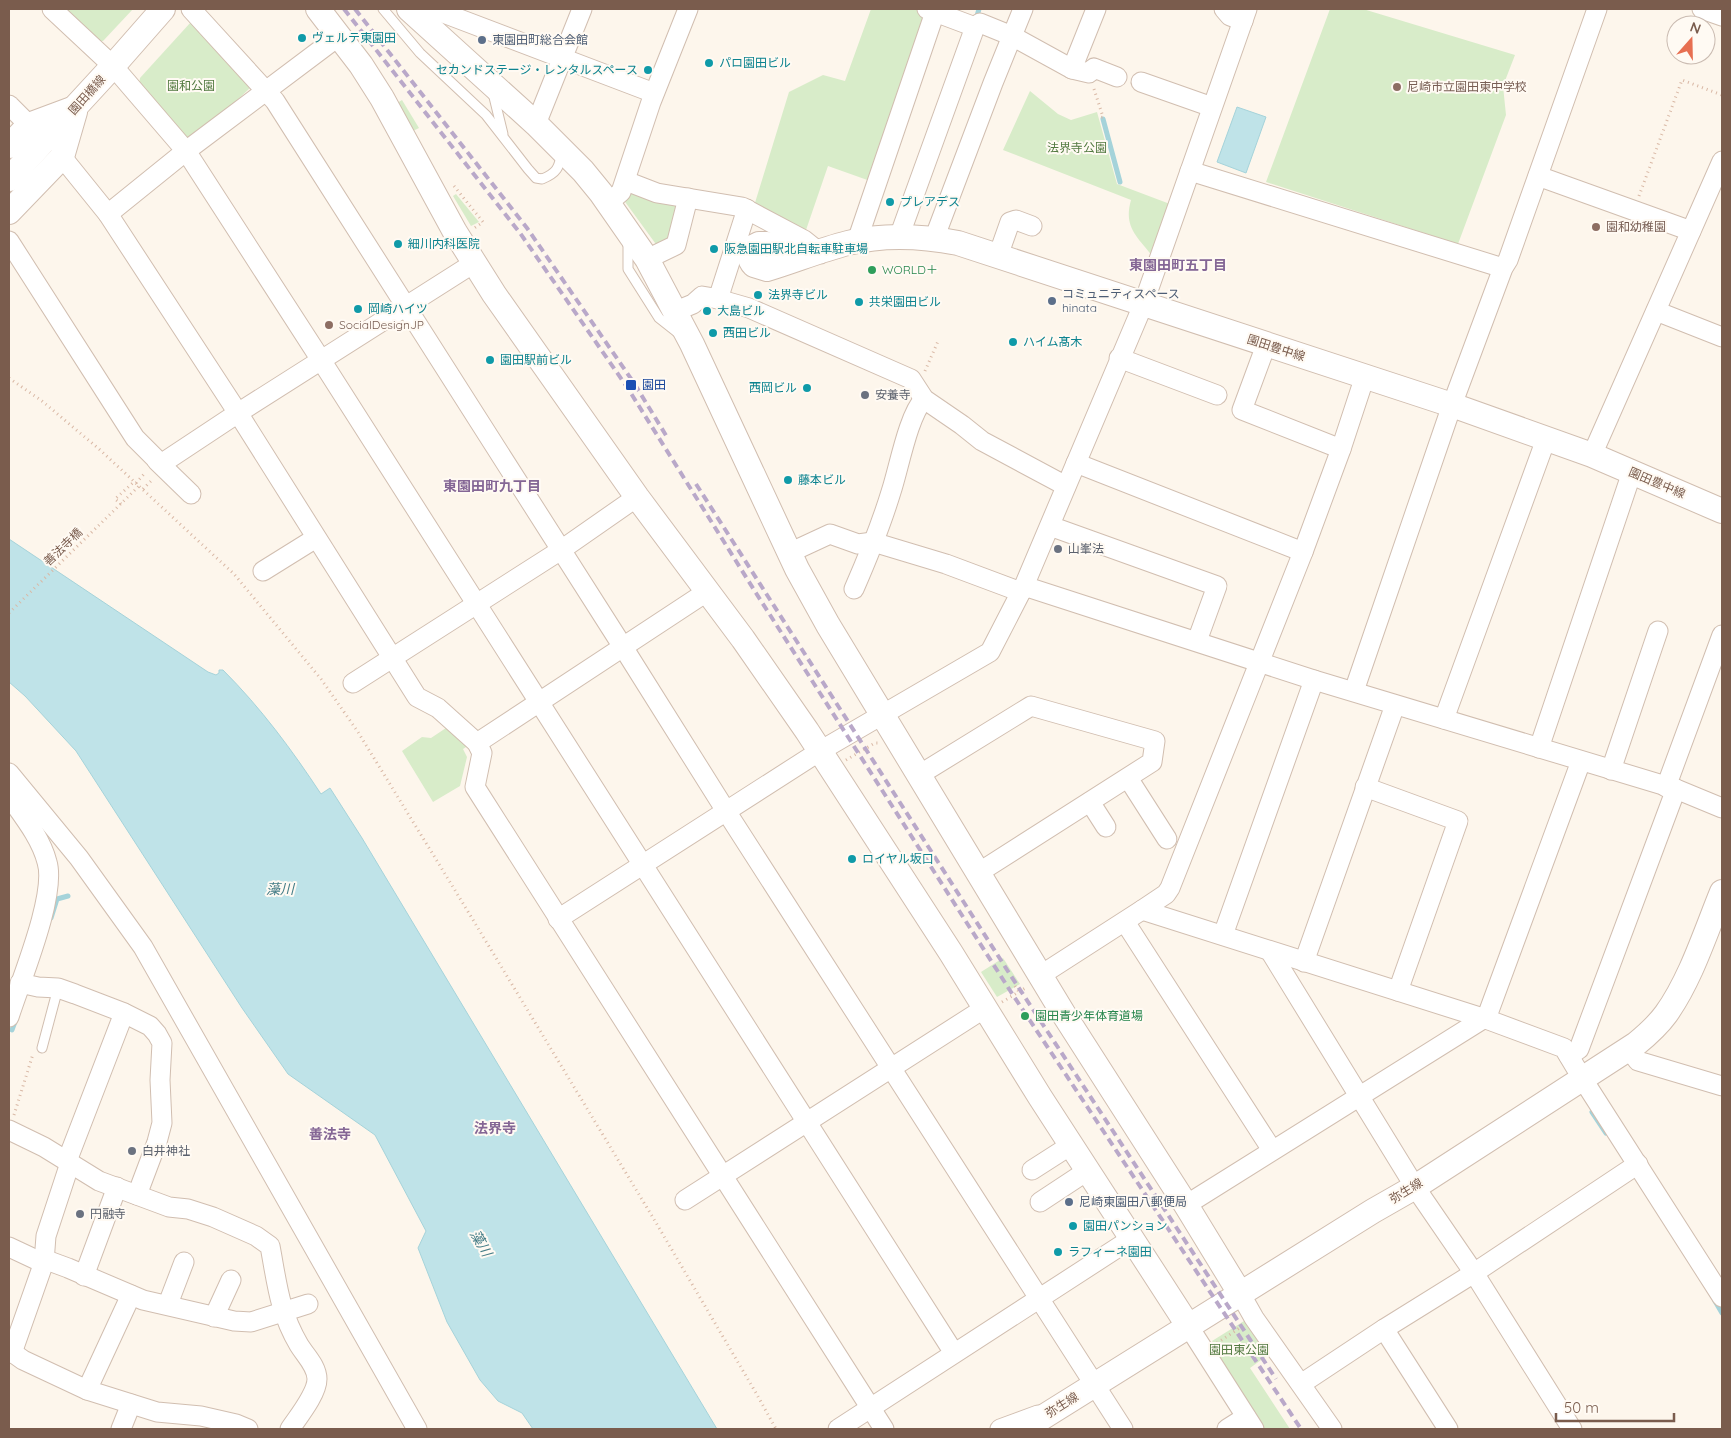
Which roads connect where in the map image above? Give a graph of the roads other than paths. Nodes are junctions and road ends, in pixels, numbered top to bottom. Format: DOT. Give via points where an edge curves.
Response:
graph roads {
  1 [pos="52,9"];
  2 [pos="163,9"];
  3 [pos="191,9"];
  4 [pos="318,9"];
  5 [pos="383,9"];
  6 [pos="409,9"];
  7 [pos="433,9"];
  8 [pos="582,9"];
  9 [pos="688,9"];
  10 [pos="1023,9"];
  11 [pos="1096,9"];
  12 [pos="1224,9"];
  13 [pos="1597,9"];
  14 [pos="1702,9"];
  15 [pos="931,10"];
  16 [pos="1245,15"];
  17 [pos="1722,16"];
  18 [pos="975,27"];
  19 [pos="1013,33"];
  20 [pos="339,36"];
  21 [pos="563,58"];
  22 [pos="113,66"];
  23 [pos="1080,71"];
  24 [pos="1117,77"];
  25 [pos="1141,82"];
  26 [pos="490,83"];
  27 [pos="266,90"];
  28 [pos="654,93"];
  29 [pos="9,105"];
  30 [pos="1212,108"];
  31 [pos="68,116"];
  32 [pos="536,124"];
  33 [pos="29,125"];
  34 [pos="505,139"];
  35 [pos="9,146"];
  36 [pos="562,150"];
  37 [pos="186,151"];
  38 [pos="62,157"];
  39 [pos="1722,161"];
  40 [pos="1190,171"];
  41 [pos="1538,176"];
  42 [pos="9,179"];
  43 [pos="626,181"];
  44 [pos="1718,183"];
  45 [pos="688,198"];
  46 [pos="608,202"];
  47 [pos="747,209"];
  48 [pos="9,212"];
  49 [pos="108,214"];
  50 [pos="1032,226"];
  51 [pos="628,231"];
  52 [pos="1691,231"];
  53 [pos="899,237"];
  54 [pos="934,239"];
  55 [pos="9,241"];
  56 [pos="857,241"];
  57 [pos="819,252"];
  58 [pos="998,256"];
  59 [pos="647,260"];
  60 [pos="474,263"];
  61 [pos="1503,268"];
  62 [pos="714,298"];
  63 [pos="1143,305"];
  64 [pos="406,308"];
  65 [pos="676,311"];
  66 [pos="1656,312"];
  67 [pos="1722,338"];
  68 [pos="692,344"];
  69 [pos="1266,345"];
  70 [pos="1119,358"];
  71 [pos="321,360"];
  72 [pos="1365,376"];
  73 [pos="920,394"];
  74 [pos="1216,395"];
  75 [pos="1452,405"];
  76 [pos="238,413"];
  77 [pos="1546,439"];
  78 [pos="1341,449"];
  79 [pos="1592,455"];
  80 [pos="157,461"];
  81 [pos="1076,463"];
  82 [pos="1632,472"];
  83 [pos="1066,486"];
  84 [pos="191,494"];
  85 [pos="637,497"];
  86 [pos="1722,511"];
  87 [pos="1050,526"];
  88 [pos="316,538"];
  89 [pos="873,542"];
  90 [pos="561,550"];
  91 [pos="1303,552"];
  92 [pos="789,553"];
  93 [pos="263,571"];
  94 [pos="854,588"];
  95 [pos="1023,589"];
  96 [pos="708,592"];
  97 [pos="476,604"];
  98 [pos="1658,631"];
  99 [pos="1722,635"];
  100 [pos="1197,641"];
  101 [pos="623,647"];
  102 [pos="393,658"];
  103 [pos="1260,662"];
  104 [pos="1314,680"];
  105 [pos="353,683"];
  106 [pos="1354,691"];
  107 [pos="539,701"];
  108 [pos="1395,705"];
  109 [pos="882,714"];
  110 [pos="1444,719"];
  111 [pos="477,743"];
  112 [pos="1539,748"];
  113 [pos="820,751"];
  114 [pos="1581,761"];
  115 [pos="1611,770"];
  116 [pos="9,773"];
  117 [pos="919,775"];
  118 [pos="1128,778"];
  119 [pos="1365,787"];
  120 [pos="1671,788"];
  121 [pos="9,796"];
  122 [pos="1090,802"];
  123 [pos="1722,808"];
  124 [pos="726,811"];
  125 [pos="1106,827"];
  126 [pos="1168,839"];
  127 [pos="643,864"];
  128 [pos="978,873"];
  129 [pos="1722,892"];
  130 [pos="1142,910"];
  131 [pos="558,919"];
  132 [pos="1125,922"];
  133 [pos="1223,935"];
  134 [pos="1270,950"];
  135 [pos="1304,962"];
  136 [pos="1036,980"];
  137 [pos="20,984"];
  138 [pos="58,988"];
  139 [pos="1398,991"];
  140 [pos="991,1007"];
  141 [pos="124,1013"];
  142 [pos="9,1017"];
  143 [pos="1484,1019"];
  144 [pos="42,1048"];
  145 [pos="1629,1048"];
  146 [pos="1569,1056"];
  147 [pos="891,1067"];
  148 [pos="1582,1078"];
  149 [pos="1722,1086"];
  150 [pos="1358,1096"];
  151 [pos="808,1122"];
  152 [pos="9,1130"];
  153 [pos="1071,1145"];
  154 [pos="1272,1150"];
  155 [pos="68,1162"];
  156 [pos="1638,1164"];
  157 [pos="1032,1170"];
  158 [pos="1087,1171"];
  159 [pos="723,1175"];
  160 [pos="116,1187"];
  161 [pos="1415,1187"];
  162 [pos="137,1195"];
  163 [pos="685,1200"];
  164 [pos="1040,1202"];
  165 [pos="1186,1205"];
  166 [pos="1131,1240"];
  167 [pos="9,1247"];
  168 [pos="44,1262"];
  169 [pos="184,1262"];
  170 [pos="1474,1273"];
  171 [pos="84,1276"];
  172 [pos="231,1280"];
  173 [pos="131,1295"];
  174 [pos="1241,1295"];
  175 [pos="1722,1297"];
  176 [pos="1040,1300"];
  177 [pos="168,1304"];
  178 [pos="308,1304"];
  179 [pos="282,1312"];
  180 [pos="214,1316"];
  181 [pos="1189,1327"];
  182 [pos="1384,1329"];
  183 [pos="10,1351"];
  184 [pos="954,1353"];
  185 [pos="1301,1384"];
  186 [pos="1094,1385"];
  187 [pos="87,1390"];
  188 [pos="131,1404"];
  189 [pos="871,1408"];
  190 [pos="1053,1410"];
  191 [pos="1250,1423"];
  192 [pos="120,1429"];
  193 [pos="248,1429"];
  194 [pos="290,1429"];
  195 [pos="417,1429"];
  196 [pos="838,1429"];
  197 [pos="884,1429"];
  198 [pos="1000,1429"];
  199 [pos="1024,1429"];
  200 [pos="1034,1429"];
  201 [pos="1123,1429"];
  202 [pos="1228,1429"];
  203 [pos="1332,1429"];
  204 [pos="1448,1429"];
  205 [pos="1572,1429"];
  1 -- 22 [label="street"];
  2 -- 22 [label="street, 園田橋線"];
  3 -- 27 [label="street"];
  4 -- 20 [label="street"];
  5 -- 34 [label="lane" via="420,53 475,103"];
  6 -- 26 [label="street"];
  7 -- 21 [label="street"];
  8 -- 21 [label="street"];
  9 -- 28 [label="street"];
  10 -- 19 [label="street"];
  11 -- 23 [label="street"];
  12 -- 16 [label="street" via="1230,16"];
  13 -- 41 [label="street"];
  14 -- 17 [label="street"];
  15 -- 18 [label="street"];
  15 -- 56 [label="street"];
  16 -- 30 [label="street"];
  18 -- 19 [label="street" via="980,23"];
  18 -- 53 [label="street"];
  19 -- 23 [label="street"];
  19 -- 54 [label="street"];
  20 -- 27 [label="street"];
  20 -- 60 [label="street" via="382,98 436,200"];
  21 -- 28 [label="street"];
  21 -- 32 [label="street"];
  22 -- 31 [label="street, 園田橋線"];
  22 -- 37 [label="street"];
  23 -- 24 [label="street" via="1094,68"];
  25 -- 30 [label="street"];
  26 -- 32 [label="street"];
  26 -- 34 [label="lane"];
  27 -- 37 [label="street"];
  27 -- 64 [label="street"];
  28 -- 43 [label="street"];
  29 -- 33 [label="street"];
  30 -- 40 [label="street"];
  31 -- 33 [label="street"];
  31 -- 38 [label="street"];
  31 -- 42 [label="street, 園田橋線"];
  32 -- 36 [label="street"];
  33 -- 35 [label="street"];
  34 -- 36 [label="lane" via="539,179 554,173"];
  36 -- 46 [label="street"];
  37 -- 49 [label="street"];
  37 -- 71 [label="street"];
  38 -- 48 [label="street"];
  38 -- 49 [label="street"];
  39 -- 44 [label="street"];
  40 -- 61 [label="street"];
  40 -- 63 [label="street"];
  41 -- 52 [label="street"];
  41 -- 61 [label="street"];
  43 -- 45 [label="street" via="657,193"];
  43 -- 46 [label="street" via="621,192"];
  44 -- 52 [label="street"];
  45 -- 47 [label="street" via="729,203"];
  45 -- 59 [label="street" via="676,244"];
  46 -- 51 [label="street"];
  47 -- 57 [label="street" via="804,240"];
  47 -- 62 [label="street" via="718,296"];
  49 -- 76 [label="street"];
  50 -- 58 [label="street" via="1016,220 1010,222"];
  51 -- 59 [label="street"];
  51 -- 68 [label="lane" via="628,269 659,318"];
  52 -- 66 [label="street"];
  53 -- 54 [label="street, 園田豊中線"];
  53 -- 56 [label="street, 園田豊中線"];
  54 -- 58 [label="street, 園田豊中線"];
  55 -- 80 [label="street" via="135,438"];
  56 -- 57 [label="street, 園田豊中線"];
  58 -- 63 [label="street, 園田豊中線"];
  59 -- 65 [label="street"];
  60 -- 64 [label="street"];
  60 -- 85 [label="street"];
  61 -- 75 [label="street"];
  62 -- 65 [label="street" via="702,296"];
  62 -- 73 [label="street" via="749,308 911,379"];
  63 -- 69 [label="street, 園田豊中線"];
  63 -- 70 [label="street"];
  64 -- 71 [label="street"];
  64 -- 90 [label="street"];
  65 -- 68 [label="street"];
  66 -- 67 [label="street"];
  66 -- 79 [label="street"];
  68 -- 92 [label="street"];
  69 -- 72 [label="street, 園田豊中線"];
  69 -- 78 [label="street" via="1242,410"];
  70 -- 74 [label="street"];
  70 -- 81 [label="street"];
  71 -- 76 [label="street"];
  71 -- 97 [label="street"];
  72 -- 75 [label="street, 園田豊中線"];
  72 -- 78 [label="street"];
  73 -- 83 [label="street" via="982,441"];
  73 -- 89 [label="street"];
  75 -- 77 [label="street, 園田豊中線"];
  75 -- 106 [label="street"];
  76 -- 80 [label="street" via="161,464"];
  76 -- 88 [label="street"];
  77 -- 79 [label="street, 園田豊中線"];
  77 -- 110 [label="street"];
  78 -- 91 [label="street"];
  79 -- 82 [label="street, 園田豊中線"];
  80 -- 84 [label="street"];
  81 -- 83 [label="street"];
  81 -- 91 [label="street"];
  82 -- 86 [label="street, 園田豊中線"];
  82 -- 112 [label="street"];
  83 -- 87 [label="street"];
  85 -- 90 [label="street"];
  85 -- 96 [label="street"];
  87 -- 95 [label="street"];
  87 -- 100 [label="street" via="1217,586"];
  88 -- 93 [label="street"];
  88 -- 102 [label="street"];
  89 -- 92 [label="street" via="858,544 830,534"];
  89 -- 94 [label="street"];
  89 -- 95 [label="street"];
  90 -- 97 [label="street"];
  90 -- 101 [label="street"];
  91 -- 103 [label="street"];
  92 -- 109 [label="street"];
  95 -- 100 [label="street"];
  95 -- 109 [label="street" via="990,652"];
  96 -- 101 [label="street"];
  96 -- 113 [label="street"];
  97 -- 102 [label="street"];
  97 -- 107 [label="street"];
  98 -- 115 [label="street"];
  99 -- 120 [label="street"];
  100 -- 103 [label="street"];
  101 -- 107 [label="street"];
  101 -- 124 [label="street"];
  102 -- 105 [label="street"];
  102 -- 111 [label="street" via="417,697 438,708"];
  103 -- 104 [label="street"];
  103 -- 130 [label="street" via="1172,884 1166,894"];
  104 -- 106 [label="street"];
  104 -- 133 [label="street"];
  106 -- 108 [label="street"];
  107 -- 111 [label="street"];
  107 -- 127 [label="street"];
  108 -- 110 [label="street"];
  108 -- 119 [label="street"];
  109 -- 113 [label="street"];
  109 -- 117 [label="street"];
  110 -- 112 [label="street"];
  111 -- 131 [label="street" via="482,753 475,787"];
  112 -- 114 [label="street"];
  113 -- 124 [label="street"];
  113 -- 140 [label="street" via="951,952"];
  114 -- 115 [label="street"];
  114 -- 143 [label="street"];
  115 -- 120 [label="street"];
  116 -- 195 [label="street" via="80,858 143,946"];
  117 -- 118 [label="street" via="1031,706 1155,741 1152,762"];
  117 -- 128 [label="street"];
  118 -- 122 [label="street"];
  118 -- 126 [label="street"];
  119 -- 135 [label="street"];
  119 -- 139 [label="street" via="1458,821"];
  120 -- 123 [label="street"];
  120 -- 146 [label="street" via="1579,1048"];
  121 -- 137 [label="street" via="42,848 50,879"];
  122 -- 125 [label="street"];
  122 -- 128 [label="street"];
  124 -- 127 [label="street"];
  124 -- 147 [label="street"];
  127 -- 131 [label="street"];
  127 -- 151 [label="street"];
  128 -- 136 [label="street"];
  129 -- 145 [label="street, 弥生線" via="1675,999 1651,1031"];
  130 -- 132 [label="street"];
  130 -- 133 [label="street"];
  131 -- 159 [label="street"];
  132 -- 136 [label="street"];
  132 -- 154 [label="street"];
  133 -- 134 [label="street"];
  134 -- 135 [label="street"];
  134 -- 150 [label="street"];
  135 -- 139 [label="street"];
  136 -- 165 [label="street"];
  137 -- 138 [label="street"];
  137 -- 142 [label="street"];
  138 -- 141 [label="street"];
  138 -- 144 [label="lane"];
  139 -- 143 [label="street"];
  140 -- 147 [label="street"];
  140 -- 153 [label="street"];
  141 -- 155 [label="street"];
  141 -- 162 [label="street" via="150,1026 162,1043 162,1124"];
  143 -- 146 [label="street" via="1564,1048"];
  143 -- 150 [label="street"];
  145 -- 148 [label="street, 弥生線"];
  145 -- 149 [label="street" via="1638,1061"];
  146 -- 148 [label="street"];
  147 -- 151 [label="street"];
  147 -- 176 [label="street"];
  148 -- 156 [label="street"];
  148 -- 161 [label="street, 弥生線"];
  150 -- 154 [label="street"];
  150 -- 161 [label="street"];
  151 -- 159 [label="street"];
  151 -- 184 [label="street"];
  152 -- 155 [label="street"];
  153 -- 157 [label="street"];
  153 -- 158 [label="street"];
  154 -- 165 [label="street"];
  155 -- 160 [label="street" via="98,1181"];
  155 -- 168 [label="street" via="46,1236"];
  156 -- 170 [label="street"];
  156 -- 175 [label="street"];
  158 -- 164 [label="street"];
  158 -- 166 [label="street"];
  159 -- 163 [label="street"];
  159 -- 189 [label="street"];
  160 -- 162 [label="street"];
  160 -- 171 [label="street"];
  161 -- 170 [label="street"];
  161 -- 174 [label="street, 弥生線"];
  162 -- 179 [label="street" via="169,1208 188,1209 213,1217 256,1236 270,1246"];
  165 -- 174 [label="street"];
  166 -- 176 [label="street"];
  166 -- 181 [label="street"];
  167 -- 168 [label="street"];
  168 -- 171 [label="street" via="49,1261"];
  168 -- 183 [label="street"];
  169 -- 177 [label="street"];
  170 -- 182 [label="street"];
  170 -- 205 [label="street"];
  171 -- 173 [label="street"];
  172 -- 180 [label="street"];
  173 -- 177 [label="street"];
  173 -- 187 [label="street"];
  174 -- 181 [label="street, 弥生線"];
  174 -- 185 [label="street"];
  176 -- 184 [label="street"];
  176 -- 186 [label="street"];
  177 -- 180 [label="street"];
  178 -- 179 [label="street"];
  179 -- 180 [label="street" via="251,1322"];
  179 -- 194 [label="street" via="313,1365 317,1378 312,1395"];
  181 -- 186 [label="street, 弥生線"];
  181 -- 191 [label="street"];
  182 -- 185 [label="street"];
  182 -- 204 [label="street"];
  183 -- 187 [label="street"];
  184 -- 189 [label="street"];
  185 -- 203 [label="street"];
  186 -- 190 [label="street, 弥生線"];
  186 -- 201 [label="street"];
  187 -- 188 [label="street"];
  188 -- 192 [label="street"];
  188 -- 193 [label="street" via="157,1412 209,1417"];
  189 -- 196 [label="street"];
  189 -- 197 [label="street"];
  190 -- 198 [label="street"];
  190 -- 199 [label="street, 弥生線"];
  190 -- 200 [label="street"];
  191 -- 202 [label="street"];
}
